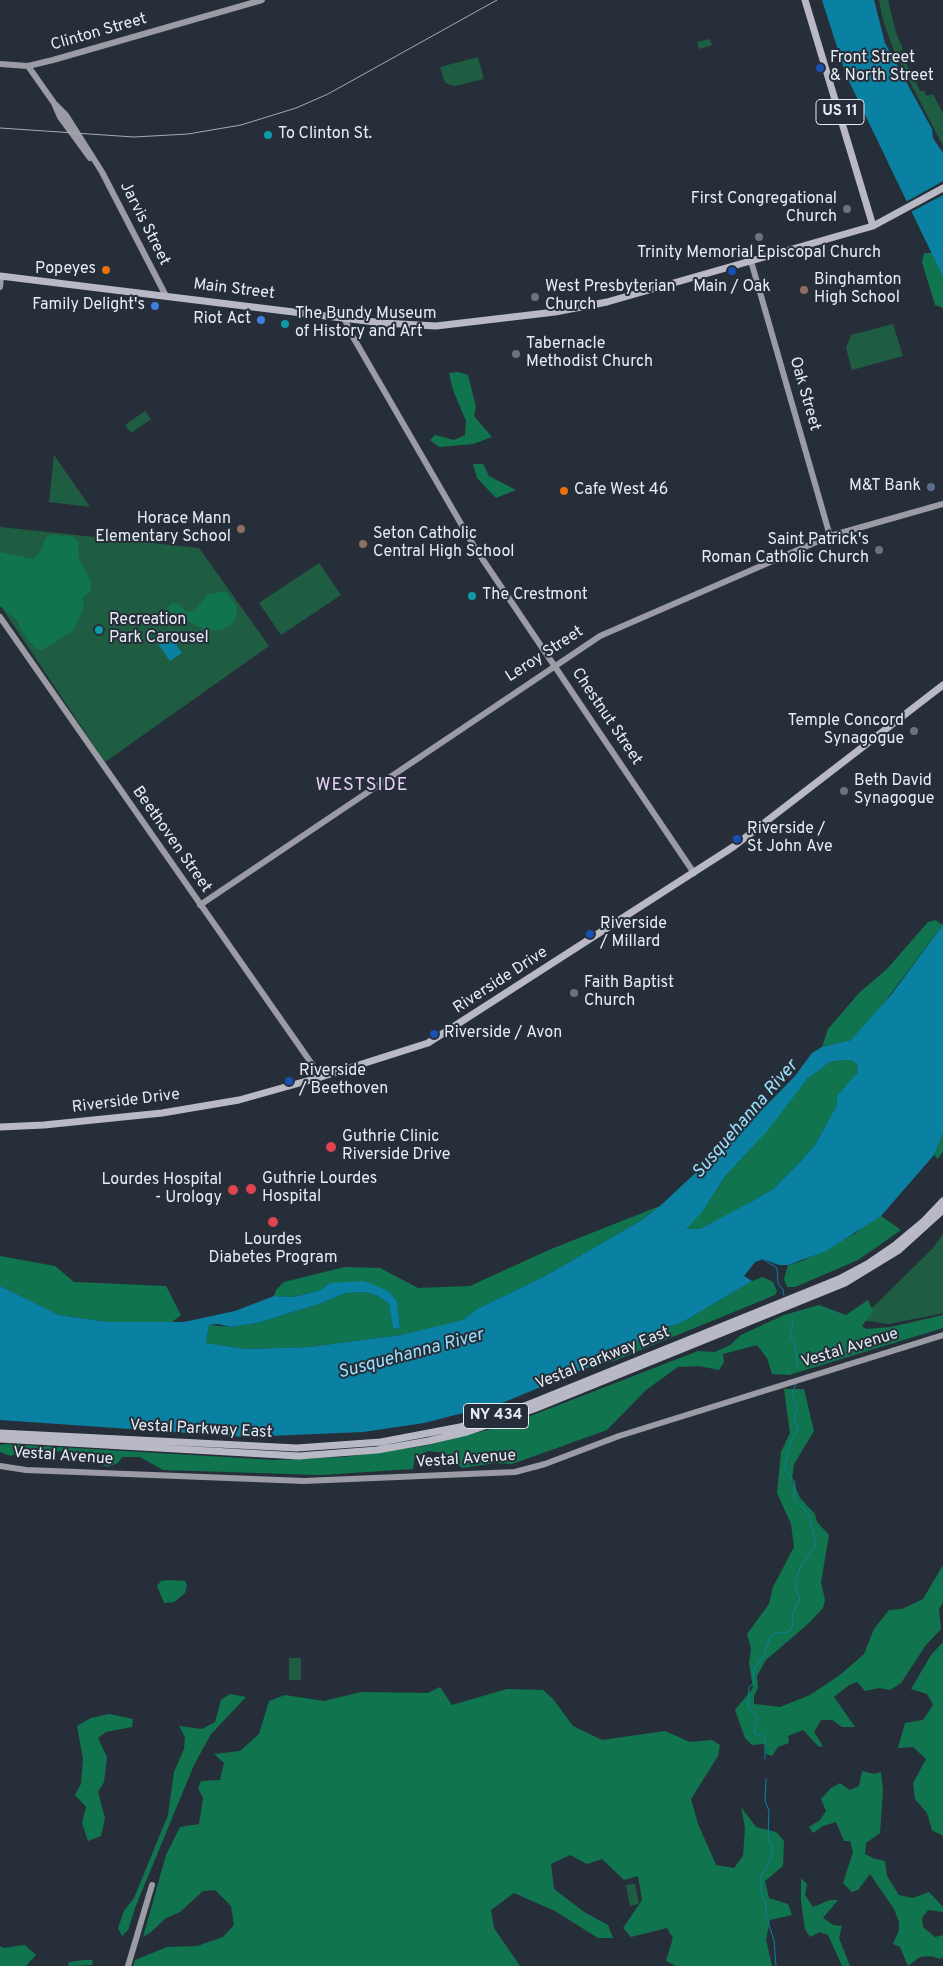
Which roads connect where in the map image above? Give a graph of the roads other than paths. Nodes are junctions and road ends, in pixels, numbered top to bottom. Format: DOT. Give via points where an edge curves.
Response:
graph roads {
  1 [pos="262,0"];
  2 [pos="805,0"];
  3 [pos="0,64"];
  4 [pos="28,66"];
  5 [pos="943,188"];
  6 [pos="873,226"];
  7 [pos="751,261"];
  8 [pos="1,276"];
  9 [pos="0,287"];
  10 [pos="166,296"];
  11 [pos="344,318"];
  12 [pos="943,504"];
  13 [pos="830,536"];
  14 [pos="0,617"];
  15 [pos="554,665"];
  16 [pos="943,685"];
  17 [pos="694,873"];
  18 [pos="200,905"];
  19 [pos="320,1077"];
  20 [pos="0,1127"];
  21 [pos="943,1200"];
  22 [pos="943,1210"];
  23 [pos="943,1335"];
  24 [pos="0,1432"];
  25 [pos="0,1439"];
  26 [pos="0,1466"];
  27 [pos="152,1886"];
  28 [pos="128,1966"];
  1 -- 4 [label="street, Clinton Street"];
  2 -- 6 [label="main road, US 11"];
  3 -- 4 [label="street, Clinton Street"];
  4 -- 10 [label="street, Jarvis Street" via="60,117 98,166"];
  5 -- 6 [label="main road, Main Street"];
  6 -- 7 [label="main road, Main Street"];
  7 -- 11 [label="main road, Main Street" via="607,302 555,312 436,326"];
  7 -- 13 [label="street, Oak Street"];
  8 -- 9 [label="street"];
  8 -- 10 [label="main road, Main Street"];
  10 -- 11 [label="main road, Main Street"];
  11 -- 15 [label="street, Chestnut Street" via="463,528"];
  12 -- 13 [label="street, Leroy Street"];
  13 -- 15 [label="street, Leroy Street" via="600,636"];
  14 -- 18 [label="street, Beethoven Street"];
  15 -- 17 [label="street, Chestnut Street"];
  15 -- 18 [label="street, Leroy Street"];
  16 -- 17 [label="main road, Riverside Drive" via="733,847"];
  17 -- 19 [label="main road, Riverside Drive" via="433,1040"];
  18 -- 19 [label="street, Beethoven Street"];
  19 -- 20 [label="main road, Riverside Drive" via="239,1100 162,1113"];
  21 -- 24 [label="main road, Vestal Parkway East / NY 434" via="894,1246 839,1278 527,1405 460,1427 381,1442 297,1448"];
  22 -- 25 [label="main road, Vestal Parkway East / NY 434" via="899,1250 845,1283 534,1409 438,1439 377,1450 299,1456"];
  23 -- 26 [label="street, Vestal Avenue" via="628,1433 515,1472 304,1481 26,1470"];
  27 -- 28 [label="street"];
}
